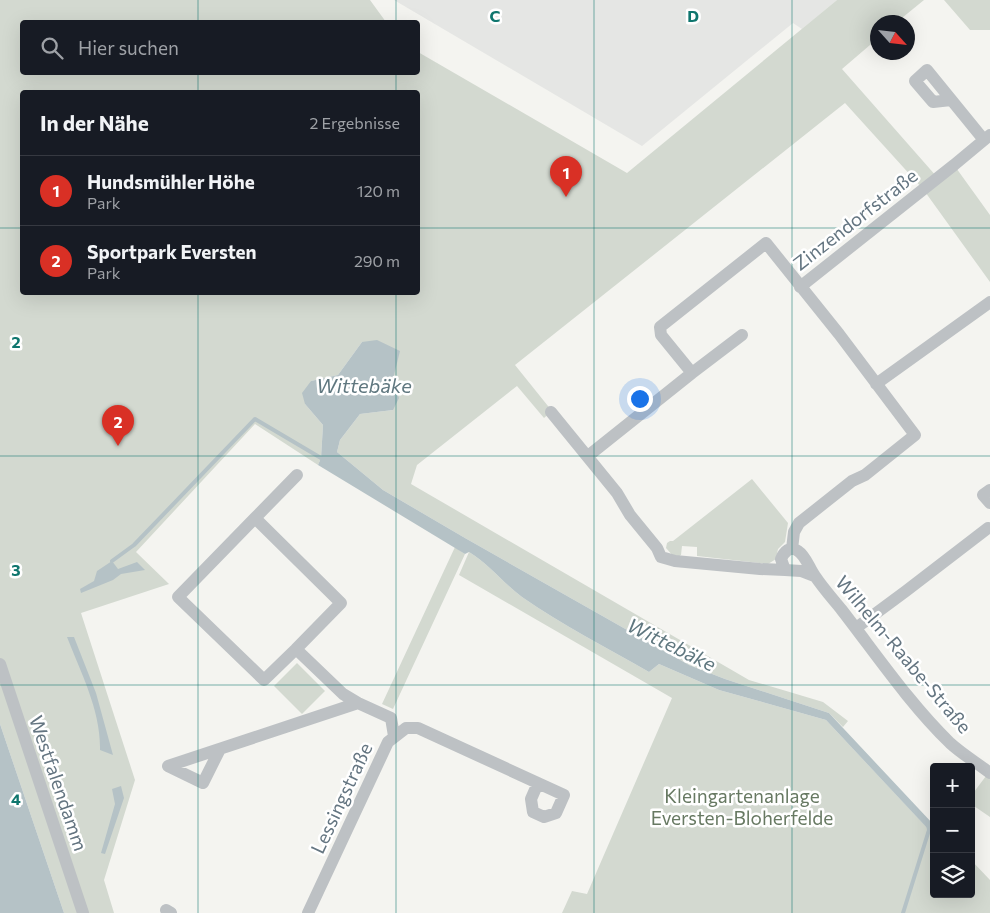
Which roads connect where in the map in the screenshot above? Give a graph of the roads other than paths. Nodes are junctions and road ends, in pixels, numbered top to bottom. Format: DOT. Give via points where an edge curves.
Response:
graph roads {
  1 [pos="950,100"];
  2 [pos="987,137"];
  3 [pos="800,286"];
  4 [pos="990,302"];
  5 [pos="742,336"];
  6 [pos="692,373"];
  7 [pos="876,384"];
  8 [pos="551,412"];
  9 [pos="588,456"];
  10 [pos="297,475"];
  11 [pos="990,490"];
  12 [pos="990,504"];
  13 [pos="255,518"];
  14 [pos="989,526"];
  15 [pos="792,548"];
  16 [pos="785,570"];
  17 [pos="814,576"];
  18 [pos="856,628"];
  19 [pos="296,649"];
  20 [pos="0,664"];
  21 [pos="358,703"];
  22 [pos="394,736"];
  23 [pos="220,749"];
  24 [pos="990,773"];
  25 [pos="538,784"];
  26 [pos="83,913"];
  27 [pos="308,913"];
  1 -- 2 [label="street"];
  2 -- 3 [label="street, Zinzendorfstraße"];
  3 -- 6 [label="street, Zinzendorfstraße" via="766,243 670,318 660,328 661,334"];
  3 -- 7 [label="street"];
  4 -- 7 [label="street"];
  5 -- 6 [label="street"];
  6 -- 9 [label="street"];
  7 -- 15 [label="street" via="915,435 799,523"];
  8 -- 9 [label="street, Wilhelm-Raabe-Straße"];
  9 -- 16 [label="street, Wilhelm-Raabe-Straße" via="661,557 674,561"];
  10 -- 13 [label="street"];
  11 -- 12 [label="street" via="983,495"];
  13 -- 19 [label="street" via="341,603"];
  13 -- 19 [label="street" via="178,597 264,680"];
  14 -- 18 [label="street"];
  15 -- 16 [label="street" via="786,550 781,559"];
  15 -- 17 [label="street, Wilhelm-Raabe-Straße" via="802,555"];
  16 -- 17 [label="street, Wilhelm-Raabe-Straße"];
  17 -- 18 [label="street, Wilhelm-Raabe-Straße"];
  18 -- 24 [label="street, Wilhelm-Raabe-Straße" via="929,721 951,744"];
  19 -- 21 [label="street"];
  20 -- 26 [label="street, Westfalendamm"];
  21 -- 22 [label="street" via="391,718"];
  21 -- 23 [label="street"];
  22 -- 25 [label="street, Lessingstraße" via="406,728 418,728"];
  22 -- 27 [label="street, Lessingstraße" via="388,742"];
}
